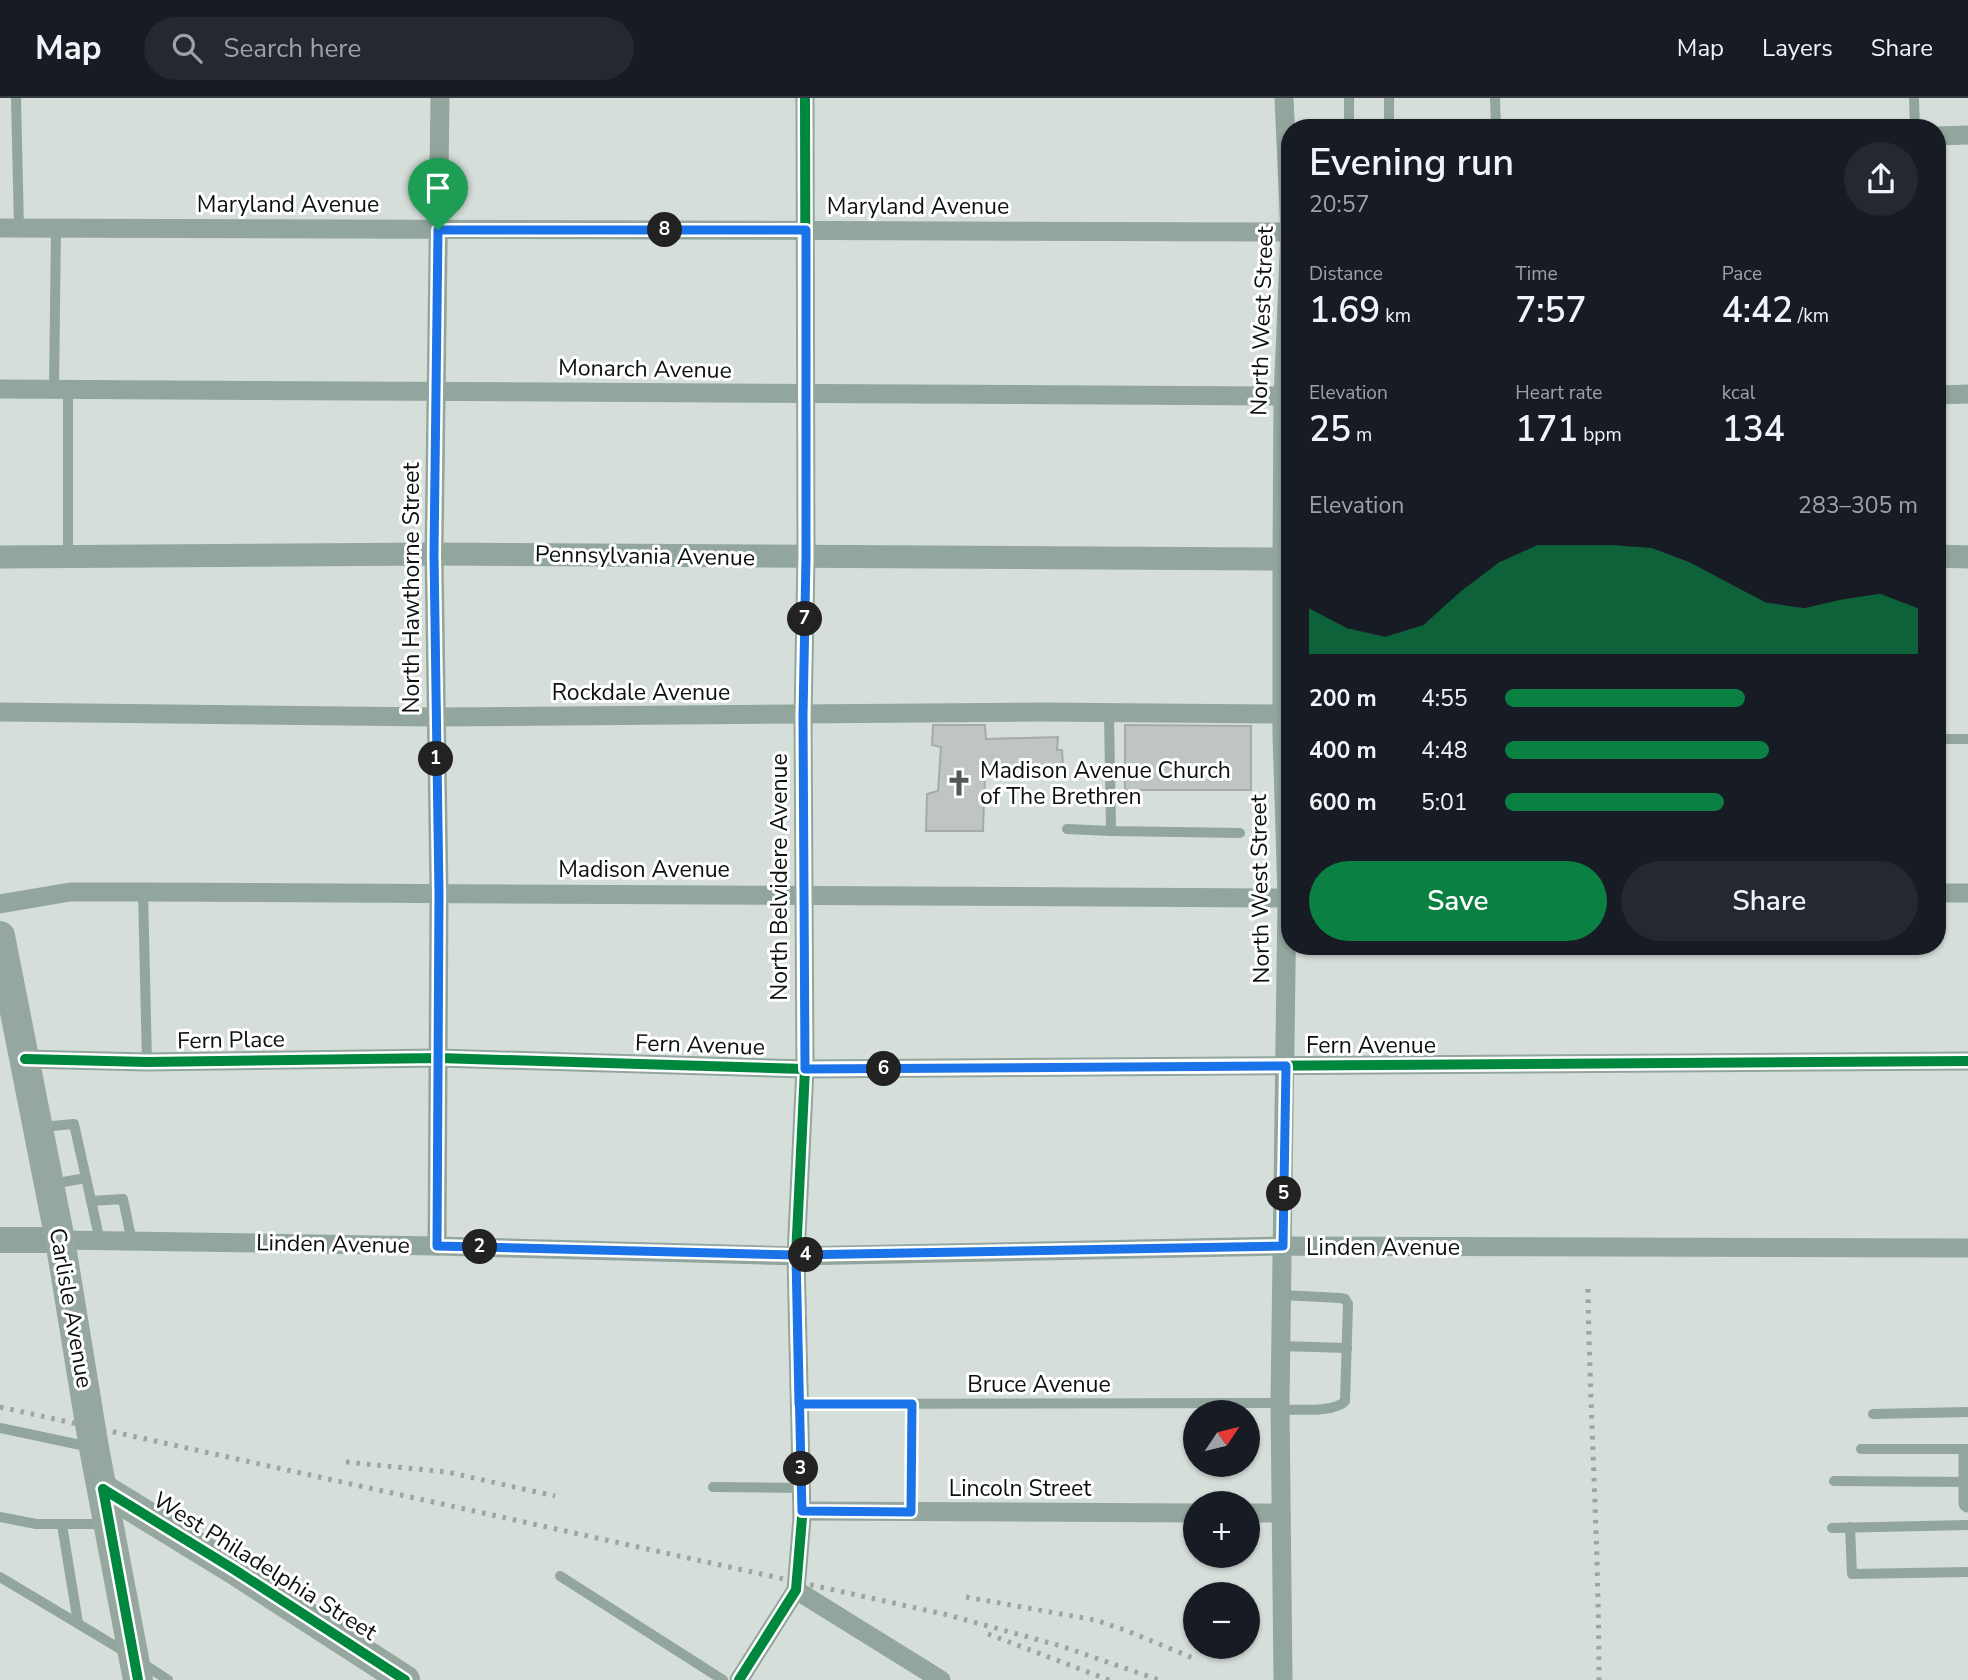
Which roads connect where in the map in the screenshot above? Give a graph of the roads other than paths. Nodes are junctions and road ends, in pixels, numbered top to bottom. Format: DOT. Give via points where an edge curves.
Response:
graph roads {
  1 [pos="16,98"];
  2 [pos="440,98"];
  3 [pos="805,98"];
  4 [pos="1284,98"];
  5 [pos="1349,98"];
  6 [pos="1389,98"];
  7 [pos="1495,98"];
  8 [pos="1914,98"];
  9 [pos="1285,119"];
  10 [pos="1349,119"];
  11 [pos="1389,119"];
  12 [pos="1496,119"];
  13 [pos="1915,119"];
  14 [pos="1946,135"];
  15 [pos="1968,135"];
  16 [pos="10,228"];
  17 [pos="56,228"];
  18 [pos="438,230"];
  19 [pos="806,230"];
  20 [pos="1281,232"];
  21 [pos="0,390"];
  22 [pos="61,390"];
  23 [pos="438,391"];
  24 [pos="1968,394"];
  25 [pos="806,395"];
  26 [pos="1946,395"];
  27 [pos="1281,396"];
  28 [pos="434,554"];
  29 [pos="1946,556"];
  30 [pos="1968,556"];
  31 [pos="0,557"];
  32 [pos="68,558"];
  33 [pos="806,558"];
  34 [pos="1281,560"];
  35 [pos="0,712"];
  36 [pos="1110,713"];
  37 [pos="803,716"];
  38 [pos="435,717"];
  39 [pos="1281,728"];
  40 [pos="1946,739"];
  41 [pos="1968,739"];
  42 [pos="1067,829"];
  43 [pos="1111,831"];
  44 [pos="1240,834"];
  45 [pos="143,892"];
  46 [pos="1946,893"];
  47 [pos="1968,893"];
  48 [pos="439,894"];
  49 [pos="805,894"];
  50 [pos="1281,898"];
  51 [pos="0,904"];
  52 [pos="0,936"];
  53 [pos="1287,955"];
  54 [pos="439,1058"];
  55 [pos="24,1059"];
  56 [pos="1968,1061"];
  57 [pos="147,1062"];
  58 [pos="1286,1066"];
  59 [pos="805,1069"];
  60 [pos="38,1128"];
  61 [pos="86,1178"];
  62 [pos="49,1185"];
  63 [pos="91,1201"];
  64 [pos="0,1240"];
  65 [pos="60,1240"];
  66 [pos="100,1241"];
  67 [pos="132,1242"];
  68 [pos="437,1246"];
  69 [pos="1283,1246"];
  70 [pos="1968,1248"];
  71 [pos="796,1255"];
  72 [pos="1282,1295"];
  73 [pos="1281,1346"];
  74 [pos="1347,1348"];
  75 [pos="799,1404"];
  76 [pos="912,1404"];
  77 [pos="1280,1406"];
  78 [pos="1968,1412"];
  79 [pos="1873,1414"];
  80 [pos="0,1428"];
  81 [pos="94,1448"];
  82 [pos="1861,1449"];
  83 [pos="1968,1452"];
  84 [pos="1834,1481"];
  85 [pos="1967,1482"];
  86 [pos="713,1487"];
  87 [pos="802,1488"];
  88 [pos="103,1489"];
  89 [pos="1968,1503"];
  90 [pos="802,1511"];
  91 [pos="911,1512"];
  92 [pos="1183,1513"];
  93 [pos="1260,1513"];
  94 [pos="1281,1513"];
  95 [pos="0,1517"];
  96 [pos="109,1524"];
  97 [pos="62,1525"];
  98 [pos="1968,1525"];
  99 [pos="1850,1527"];
  100 [pos="1832,1528"];
  101 [pos="1968,1572"];
  102 [pos="559,1576"];
  103 [pos="0,1577"];
  104 [pos="796,1590"];
  105 [pos="78,1623"];
  106 [pos="136,1669"];
  107 [pos="168,1680"];
  108 [pos="405,1680"];
  109 [pos="723,1680"];
  110 [pos="738,1680"];
  111 [pos="941,1680"];
  112 [pos="1283,1680"];
  1 -- 16 [label="lane"];
  2 -- 18 [label="street, North Hawthorne Street"];
  3 -- 19 [label="street, North Belvidere Avenue"];
  4 -- 9 [label="street, North West Street"];
  5 -- 10 [label="lane"];
  6 -- 11 [label="lane"];
  7 -- 12 [label="lane"];
  8 -- 13 [label="lane"];
  14 -- 15 [label="street"];
  16 -- 17 [label="street, Maryland Avenue"];
  17 -- 18 [label="street, Maryland Avenue"];
  17 -- 22 [label="lane"];
  18 -- 19 [label="street, Maryland Avenue"];
  18 -- 23 [label="street, North Hawthorne Street"];
  19 -- 20 [label="street, Maryland Avenue"];
  19 -- 25 [label="street, North Belvidere Avenue"];
  21 -- 22 [label="street, Monarch Avenue"];
  22 -- 23 [label="street, Monarch Avenue"];
  22 -- 32 [label="lane"];
  23 -- 25 [label="street, Monarch Avenue"];
  23 -- 28 [label="street, North Hawthorne Street"];
  24 -- 26 [label="street"];
  25 -- 27 [label="street, Monarch Avenue"];
  25 -- 33 [label="street, North Belvidere Avenue"];
  28 -- 32 [label="street, Pennsylvania Avenue"];
  28 -- 33 [label="street, Pennsylvania Avenue"];
  28 -- 38 [label="street, North Hawthorne Street"];
  29 -- 30 [label="street"];
  31 -- 32 [label="street, Pennsylvania Avenue"];
  33 -- 34 [label="street, Pennsylvania Avenue"];
  33 -- 37 [label="street, North Belvidere Avenue"];
  35 -- 38 [label="street, Rockdale Avenue"];
  36 -- 37 [label="street, Rockdale Avenue"];
  36 -- 39 [label="street, Rockdale Avenue"];
  36 -- 43 [label="lane"];
  37 -- 38 [label="street, Rockdale Avenue"];
  37 -- 49 [label="street, North Belvidere Avenue"];
  38 -- 48 [label="street, North Hawthorne Street"];
  40 -- 41 [label="lane"];
  42 -- 43 [label="lane"];
  43 -- 44 [label="lane"];
  45 -- 48 [label="street, Madison Avenue"];
  45 -- 51 [label="street, Madison Avenue" via="70,892"];
  45 -- 57 [label="lane"];
  46 -- 47 [label="street"];
  48 -- 49 [label="street, Madison Avenue"];
  48 -- 54 [label="street, North Hawthorne Street"];
  49 -- 50 [label="street, Madison Avenue"];
  49 -- 59 [label="street, North Belvidere Avenue"];
  52 -- 55 [label="main road, Carlisle Avenue"];
  53 -- 58 [label="street, North West Street"];
  54 -- 57 [label="street, Fern Place"];
  54 -- 59 [label="street, Fern Avenue"];
  54 -- 68 [label="street, North Hawthorne Street"];
  55 -- 57 [label="street, Fern Place"];
  55 -- 60 [label="main road, Carlisle Avenue"];
  56 -- 58 [label="street, Fern Avenue"];
  58 -- 59 [label="street, Fern Avenue"];
  58 -- 69 [label="street, North West Street"];
  59 -- 71 [label="street, North Belvidere Avenue"];
  60 -- 61 [label="lane" via="74,1124"];
  60 -- 62 [label="main road, Carlisle Avenue"];
  61 -- 62 [label="lane"];
  61 -- 63 [label="lane"];
  62 -- 65 [label="main road, Carlisle Avenue"];
  63 -- 66 [label="lane"];
  63 -- 67 [label="lane" via="123,1199"];
  64 -- 65 [label="main road, Linden Avenue"];
  65 -- 66 [label="street, Linden Avenue"];
  65 -- 81 [label="main road, Carlisle Avenue"];
  66 -- 67 [label="street, Linden Avenue"];
  67 -- 68 [label="street, Linden Avenue"];
  68 -- 71 [label="street, Linden Avenue"];
  69 -- 70 [label="street, Linden Avenue"];
  69 -- 71 [label="street, Linden Avenue"];
  69 -- 72 [label="street, North West Street"];
  71 -- 75 [label="street, North Belvidere Avenue"];
  72 -- 73 [label="street, North West Street"];
  72 -- 74 [label="lane" via="1345,1299"];
  73 -- 74 [label="lane"];
  73 -- 77 [label="street, North West Street"];
  74 -- 77 [label="lane, Bruce Avenue" via="1342,1405"];
  75 -- 76 [label="lane, Bruce Avenue"];
  75 -- 87 [label="street, North Belvidere Avenue"];
  76 -- 77 [label="lane, Bruce Avenue"];
  76 -- 91 [label="lane"];
  77 -- 94 [label="street, North West Street"];
  78 -- 79 [label="lane"];
  80 -- 81 [label="lane"];
  81 -- 88 [label="main road, Carlisle Avenue"];
  82 -- 83 [label="lane"];
  83 -- 85 [label="street"];
  84 -- 85 [label="lane"];
  85 -- 89 [label="street"];
  86 -- 87 [label="lane"];
  87 -- 90 [label="street, North Belvidere Avenue"];
  88 -- 96 [label="main road, Carlisle Avenue"];
  88 -- 108 [label="main road, West Philadelphia Street"];
  90 -- 91 [label="street, Lincoln Street"];
  90 -- 104 [label="street, North Belvidere Avenue"];
  91 -- 92 [label="street, Lincoln Street"];
  93 -- 94 [label="street"];
  94 -- 112 [label="street, North West Street"];
  95 -- 97 [label="lane"];
  96 -- 97 [label="lane"];
  96 -- 106 [label="main road, Carlisle Avenue"];
  97 -- 105 [label="lane"];
  98 -- 99 [label="lane"];
  99 -- 100 [label="lane"];
  99 -- 101 [label="lane" via="1852,1574"];
  102 -- 109 [label="lane"];
  103 -- 105 [label="lane"];
  104 -- 110 [label="street, North Belvidere Avenue"];
  104 -- 111 [label="street"];
  105 -- 106 [label="lane"];
  106 -- 107 [label="lane"];
}
